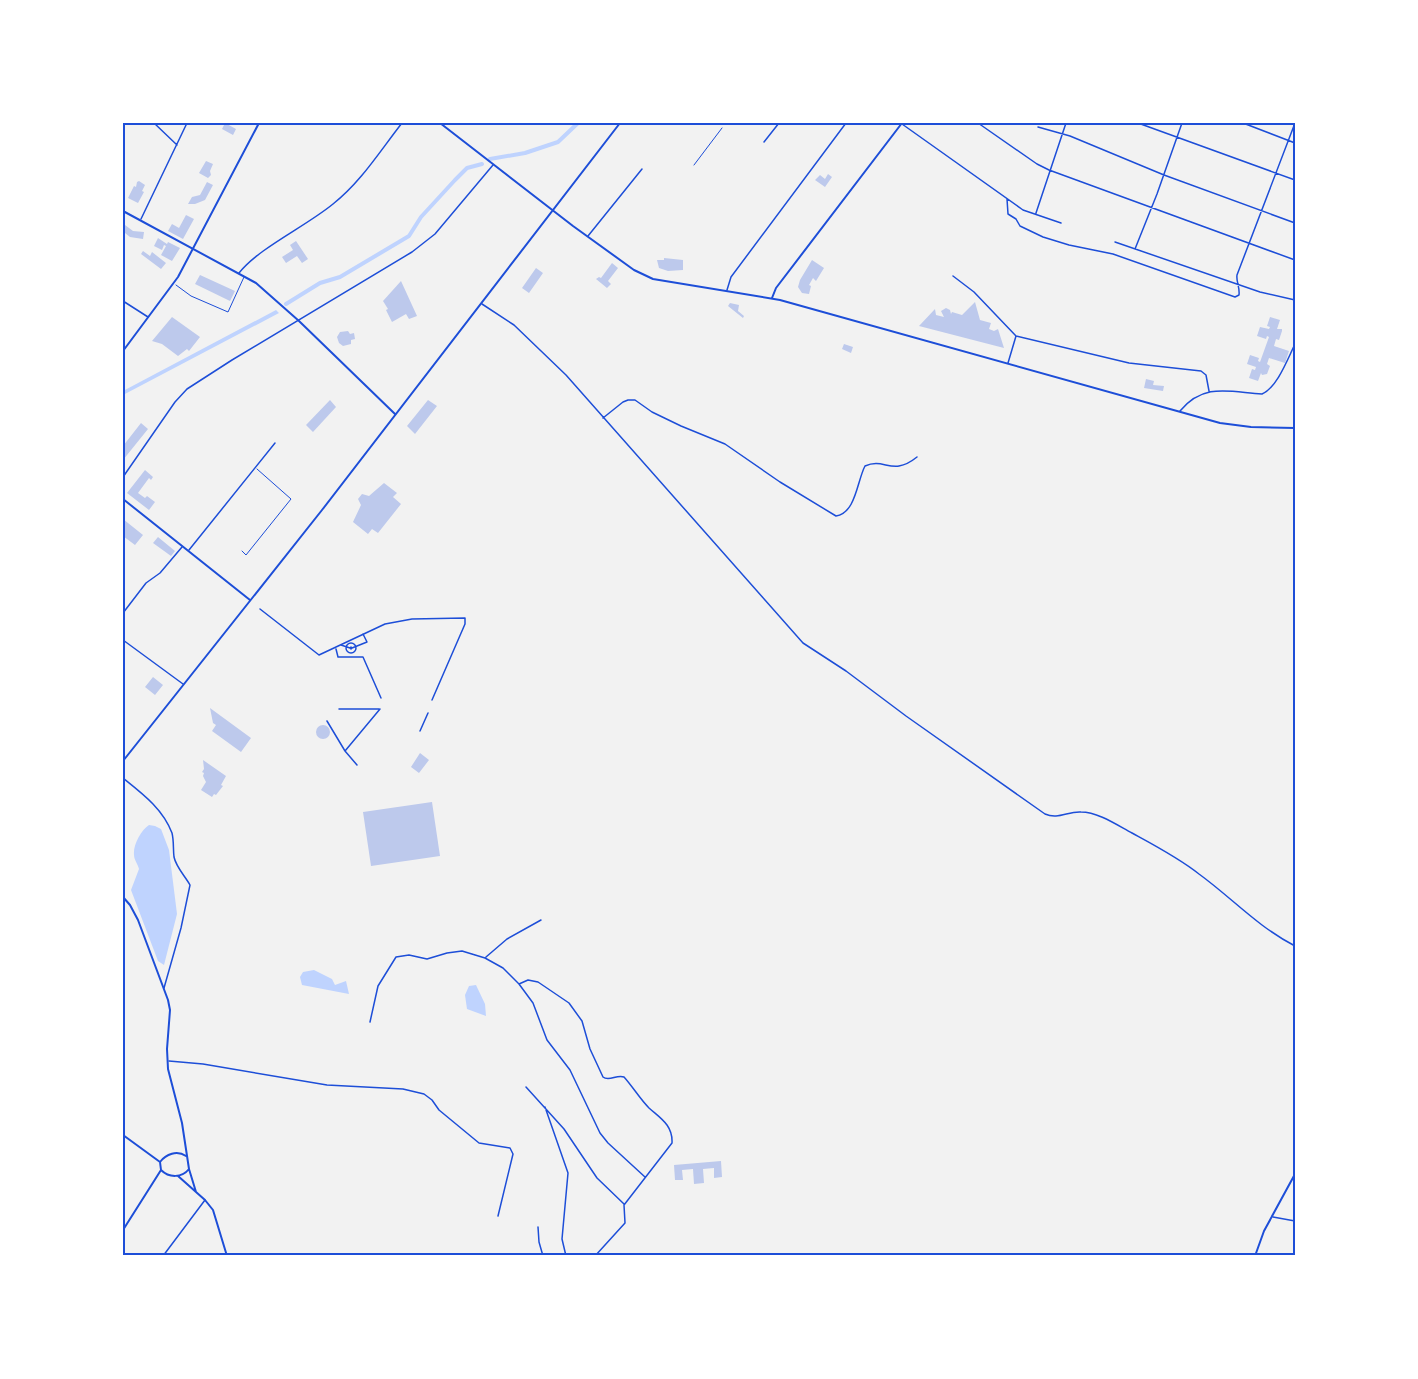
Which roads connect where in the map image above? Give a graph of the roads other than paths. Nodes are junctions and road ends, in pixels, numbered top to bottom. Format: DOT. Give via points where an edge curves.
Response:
graph roads {
  1 [pos="154,123"];
  2 [pos="187,123"];
  3 [pos="259,123"];
  4 [pos="402,123"];
  5 [pos="440,123"];
  6 [pos="621,123"];
  7 [pos="779,123"];
  8 [pos="846,123"];
  9 [pos="902,123"];
  10 [pos="978,123"];
  11 [pos="1066,123"];
  12 [pos="1138,123"];
  13 [pos="1182,123"];
  14 [pos="1243,123"];
  15 [pos="1295,123"];
  16 [pos="722,128"];
  17 [pos="1038,128"];
  18 [pos="1062,134"];
  19 [pos="1177,137"];
  20 [pos="1288,140"];
  21 [pos="764,142"];
  22 [pos="1295,142"];
  23 [pos="177,145"];
  24 [pos="494,165"];
  25 [pos="694,165"];
  26 [pos="642,169"];
  27 [pos="1049,170"];
  28 [pos="1275,173"];
  29 [pos="1164,174"];
  30 [pos="1295,180"];
  31 [pos="1007,199"];
  32 [pos="1152,208"];
  33 [pos="123,211"];
  34 [pos="552,211"];
  35 [pos="1260,211"];
  36 [pos="1035,214"];
  37 [pos="140,220"];
  38 [pos="1061,223"];
  39 [pos="1295,223"];
  40 [pos="588,237"];
  41 [pos="1115,242"];
  42 [pos="1249,243"];
  43 [pos="194,248"];
  44 [pos="1135,249"];
  45 [pos="1295,260"];
  46 [pos="239,273"];
  47 [pos="245,276"];
  48 [pos="954,276"];
  49 [pos="1236,283"];
  50 [pos="174,284"];
  51 [pos="726,291"];
  52 [pos="772,298"];
  53 [pos="1295,300"];
  54 [pos="123,301"];
  55 [pos="481,303"];
  56 [pos="149,317"];
  57 [pos="299,321"];
  58 [pos="1016,336"];
  59 [pos="1295,344"];
  60 [pos="123,351"];
  61 [pos="1008,364"];
  62 [pos="1209,391"];
  63 [pos="1180,411"];
  64 [pos="395,414"];
  65 [pos="603,418"];
  66 [pos="1295,428"];
  67 [pos="275,443"];
  68 [pos="917,457"];
  69 [pos="255,468"];
  70 [pos="123,477"];
  71 [pos="123,499"];
  72 [pos="183,547"];
  73 [pos="188,551"];
  74 [pos="242,551"];
  75 [pos="250,600"];
  76 [pos="260,609"];
  77 [pos="123,613"];
  78 [pos="362,634"];
  79 [pos="123,640"];
  80 [pos="351,643"];
  81 [pos="340,644"];
  82 [pos="346,646"];
  83 [pos="356,647"];
  84 [pos="336,648"];
  85 [pos="351,648"];
  86 [pos="354,652"];
  87 [pos="349,653"];
  88 [pos="184,684"];
  89 [pos="381,698"];
  90 [pos="432,700"];
  91 [pos="339,709"];
  92 [pos="428,713"];
  93 [pos="327,721"];
  94 [pos="420,731"];
  95 [pos="345,751"];
  96 [pos="123,761"];
  97 [pos="357,765"];
  98 [pos="123,778"];
  99 [pos="123,897"];
  100 [pos="541,920"];
  101 [pos="1295,946"];
  102 [pos="485,958"];
  103 [pos="519,984"];
  104 [pos="164,988"];
  105 [pos="370,1022"];
  106 [pos="168,1061"];
  107 [pos="526,1088"];
  108 [pos="545,1107"];
  109 [pos="123,1136"];
  110 [pos="186,1146"];
  111 [pos="179,1152"];
  112 [pos="186,1156"];
  113 [pos="160,1162"];
  114 [pos="189,1169"];
  115 [pos="161,1170"];
  116 [pos="166,1174"];
  117 [pos="1295,1174"];
  118 [pos="158,1176"];
  119 [pos="178,1176"];
  120 [pos="645,1178"];
  121 [pos="1294,1179"];
  122 [pos="196,1192"];
  123 [pos="205,1200"];
  124 [pos="624,1205"];
  125 [pos="498,1216"];
  126 [pos="1272,1217"];
  127 [pos="1295,1221"];
  128 [pos="538,1227"];
  129 [pos="123,1230"];
  130 [pos="163,1256"];
  131 [pos="227,1256"];
  132 [pos="543,1256"];
  133 [pos="566,1256"];
  134 [pos="595,1256"];
  135 [pos="1255,1256"];
  1 -- 23 [label="street"];
  2 -- 23 [label="street"];
  3 -- 43 [label="main road"];
  4 -- 46 [label="street" via="356,183"];
  5 -- 24 [label="main road"];
  6 -- 34 [label="main road"];
  7 -- 21 [label="street"];
  8 -- 51 [label="street" via="731,278"];
  9 -- 31 [label="street"];
  9 -- 52 [label="main road"];
  10 -- 27 [label="street"];
  11 -- 18 [label="street"];
  12 -- 19 [label="street"];
  13 -- 19 [label="street"];
  14 -- 20 [label="street"];
  15 -- 20 [label="street"];
  16 -- 25 [label="lane"];
  17 -- 18 [label="street"];
  18 -- 27 [label="street"];
  18 -- 29 [label="street"];
  19 -- 28 [label="street"];
  19 -- 29 [label="street"];
  20 -- 22 [label="street"];
  20 -- 28 [label="street"];
  23 -- 37 [label="street"];
  24 -- 34 [label="main road"];
  24 -- 57 [label="street" via="422,245"];
  26 -- 40 [label="street"];
  27 -- 32 [label="street"];
  27 -- 36 [label="street"];
  28 -- 30 [label="street"];
  28 -- 35 [label="street"];
  29 -- 32 [label="street"];
  29 -- 35 [label="street"];
  31 -- 36 [label="street"];
  31 -- 49 [label="street" via="1010,216 1023,228 1043,237 1121,256 1235,297 1240,292"];
  32 -- 42 [label="street"];
  32 -- 44 [label="street"];
  33 -- 37 [label="main road"];
  34 -- 40 [label="main road"];
  34 -- 55 [label="main road"];
  35 -- 39 [label="street"];
  35 -- 42 [label="street"];
  36 -- 38 [label="street"];
  37 -- 43 [label="main road"];
  40 -- 51 [label="main road" via="653,279"];
  41 -- 44 [label="street"];
  42 -- 45 [label="street"];
  42 -- 49 [label="street"];
  43 -- 46 [label="main road"];
  43 -- 50 [label="main road"];
  44 -- 49 [label="street"];
  46 -- 47 [label="main road"];
  47 -- 50 [label="lane" via="228,312"];
  47 -- 57 [label="main road"];
  48 -- 58 [label="street" via="974,291"];
  49 -- 53 [label="street"];
  50 -- 56 [label="main road"];
  51 -- 52 [label="main road"];
  52 -- 61 [label="main road"];
  54 -- 56 [label="street"];
  55 -- 64 [label="main road"];
  55 -- 65 [label="street" via="542,350"];
  56 -- 60 [label="main road"];
  57 -- 64 [label="main road"];
  57 -- 70 [label="street" via="187,389"];
  58 -- 61 [label="street"];
  58 -- 62 [label="street" via="1130,363 1201,371 1206,375"];
  59 -- 62 [label="street" via="1268,392"];
  61 -- 63 [label="main road"];
  62 -- 63 [label="street"];
  63 -- 66 [label="main road" via="1234,425"];
  64 -- 75 [label="main road"];
  65 -- 68 [label="street" via="623,402 635,400 725,444 836,516 850,508 865,466 907,466"];
  65 -- 101 [label="street" via="803,643 1045,814 1051,817 1083,811 1133,833 1197,872 1253,920"];
  67 -- 69 [label="street"];
  69 -- 73 [label="street"];
  69 -- 74 [label="lane" via="291,499 246,555"];
  71 -- 72 [label="main road"];
  72 -- 73 [label="main road"];
  72 -- 77 [label="street" via="146,583"];
  73 -- 75 [label="main road"];
  75 -- 88 [label="main road"];
  76 -- 84 [label="street" via="320,655"];
  78 -- 81 [label="street"];
  78 -- 83 [label="street" via="367,642"];
  78 -- 90 [label="street" via="412,619 465,618"];
  79 -- 88 [label="street"];
  80 -- 82 [label="street"];
  80 -- 83 [label="street"];
  80 -- 85 [label="street"];
  81 -- 82 [label="street"];
  81 -- 84 [label="street"];
  82 -- 85 [label="street"];
  82 -- 87 [label="street"];
  83 -- 85 [label="street"];
  83 -- 86 [label="street"];
  84 -- 89 [label="street" via="338,657 363,657"];
  85 -- 86 [label="street"];
  85 -- 87 [label="street"];
  86 -- 87 [label="street"];
  88 -- 96 [label="main road"];
  91 -- 95 [label="street" via="380,708"];
  92 -- 94 [label="street"];
  93 -- 95 [label="street"];
  95 -- 97 [label="street"];
  98 -- 104 [label="street" via="156,805 163,816 173,838 174,858 190,885"];
  99 -- 104 [label="main road" via="138,920"];
  100 -- 102 [label="street" via="507,939"];
  102 -- 103 [label="street"];
  102 -- 105 [label="street" via="462,951 427,959 396,957 378,986"];
  103 -- 120 [label="street" via="532,1003 547,1040 570,1070 600,1133"];
  103 -- 120 [label="street" via="528,980 538,982 569,1003 582,1021 603,1077 624,1077 668,1126 672,1143"];
  104 -- 106 [label="main road" via="170,1010"];
  106 -- 110 [label="main road"];
  106 -- 125 [label="street" via="424,1094 479,1143 512,1150"];
  107 -- 108 [label="street"];
  108 -- 124 [label="street" via="597,1178"];
  108 -- 133 [label="street" via="568,1173 562,1239"];
  109 -- 113 [label="main road"];
  110 -- 111 [label="main road"];
  110 -- 112 [label="main road"];
  111 -- 112 [label="main road"];
  111 -- 113 [label="main road"];
  112 -- 114 [label="main road"];
  113 -- 115 [label="main road"];
  114 -- 119 [label="main road"];
  114 -- 122 [label="main road"];
  115 -- 116 [label="main road"];
  115 -- 118 [label="main road"];
  116 -- 118 [label="main road"];
  116 -- 119 [label="main road"];
  117 -- 121 [label="main road"];
  118 -- 129 [label="main road"];
  119 -- 122 [label="main road"];
  120 -- 124 [label="street"];
  121 -- 126 [label="main road"];
  122 -- 123 [label="main road"];
  123 -- 130 [label="street"];
  123 -- 131 [label="main road" via="216,1218"];
  124 -- 134 [label="street" via="625,1223"];
  126 -- 127 [label="street"];
  126 -- 135 [label="main road"];
  128 -- 132 [label="street"];
}
